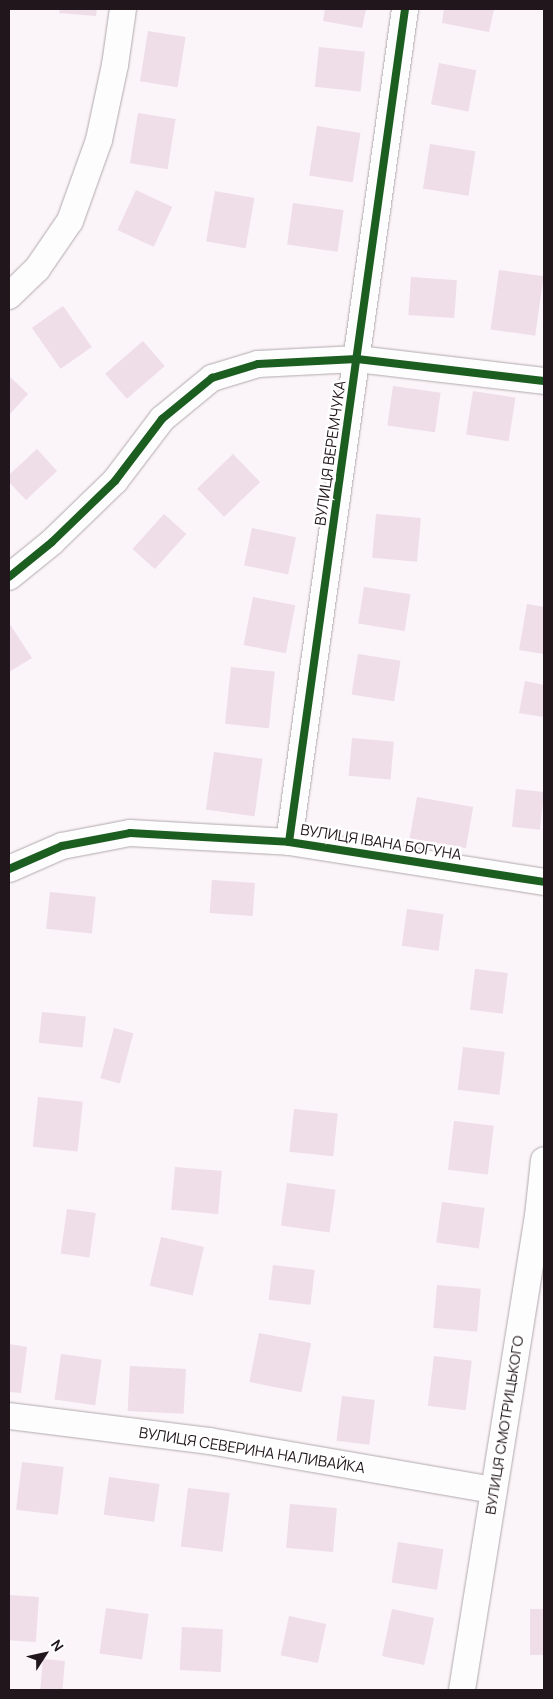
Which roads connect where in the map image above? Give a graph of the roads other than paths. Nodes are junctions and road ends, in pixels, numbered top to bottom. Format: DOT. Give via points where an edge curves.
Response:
graph roads {
  1 [pos="123,9"];
  2 [pos="405,9"];
  3 [pos="9,296"];
  4 [pos="357,358"];
  5 [pos="544,381"];
  6 [pos="9,577"];
  7 [pos="289,842"];
  8 [pos="9,869"];
  9 [pos="544,882"];
  10 [pos="544,1160"];
  11 [pos="9,1416"];
  12 [pos="494,1490"];
  13 [pos="462,1690"];
  1 -- 3 [label="street" via="116,66 99,140 70,221 36,270"];
  2 -- 4 [label="street, ВУЛИЦЯ ВЕРЕМЧУКА"];
  4 -- 5 [label="street"];
  4 -- 6 [label="street" via="258,364 212,378 162,419 115,481 52,542"];
  4 -- 7 [label="street, ВУЛИЦЯ ВЕРЕМЧУКА"];
  7 -- 8 [label="street, ВУЛИЦЯ ІВАНА БОГУНА" via="130,833 62,846"];
  7 -- 9 [label="street, ВУЛИЦЯ ІВАНА БОГУНА"];
  10 -- 12 [label="street, ВУЛИЦЯ СМОТРИЦЬКОГО"];
  11 -- 12 [label="street, ВУЛИЦЯ СЕВЕРИНА НАЛИВАЙКА" via="209,1442"];
  12 -- 13 [label="street, ВУЛИЦЯ СМОТРИЦЬКОГО"];
}
